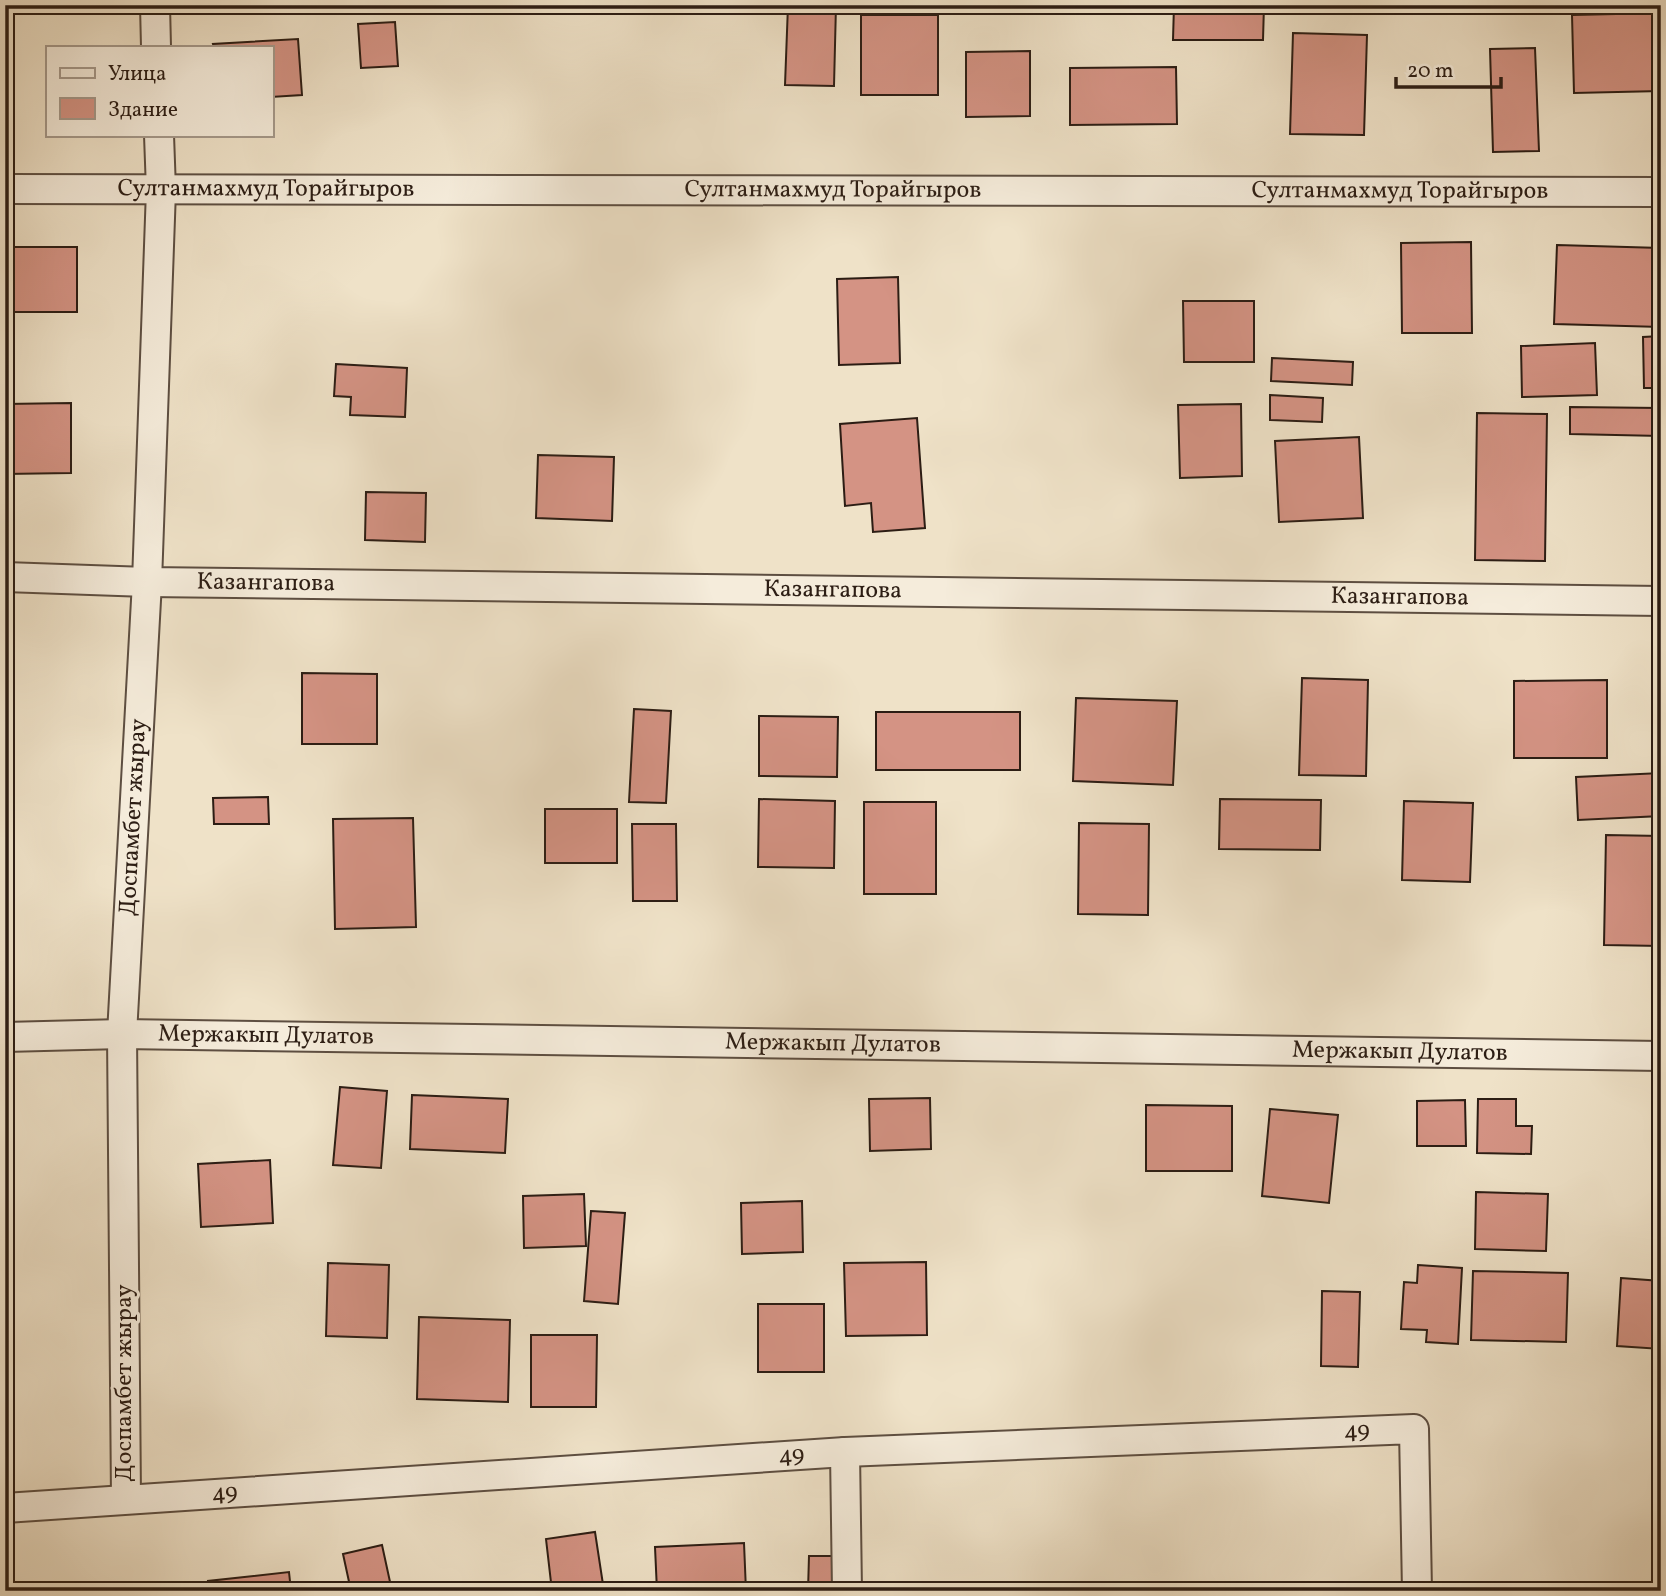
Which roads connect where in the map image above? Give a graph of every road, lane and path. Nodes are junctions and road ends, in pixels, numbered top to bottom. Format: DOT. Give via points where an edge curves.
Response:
graph roads {
  1 [pos="155,5"];
  2 [pos="156,46"];
  3 [pos="159,136"];
  4 [pos="5,189"];
  5 [pos="161,190"];
  6 [pos="1661,192"];
  7 [pos="5,577"];
  8 [pos="147,582"];
  9 [pos="1661,601"];
  10 [pos="122,1034"];
  11 [pos="5,1037"];
  12 [pos="1661,1056"];
  13 [pos="845,1452"];
  14 [pos="126,1499"];
  15 [pos="5,1507"];
  16 [pos="846,1591"];
  17 [pos="1417,1591"];
  1 -- 2 [label="street"];
  3 -- 5 [label="street, Доспамбет жырау"];
  4 -- 5 [label="street, Султанмахмуд Торайгыров"];
  5 -- 6 [label="street, Султанмахмуд Торайгыров"];
  5 -- 8 [label="street, Доспамбет жырау"];
  7 -- 8 [label="street, Казангапова"];
  8 -- 9 [label="street, Казангапова"];
  8 -- 10 [label="street, Доспамбет жырау"];
  10 -- 11 [label="street, Мержакып Дулатов"];
  10 -- 12 [label="street, Мержакып Дулатов"];
  10 -- 14 [label="street, Доспамбет жырау"];
  13 -- 14 [label="street, 49"];
  13 -- 16 [label="street"];
  13 -- 17 [label="street, 49" via="1414,1429"];
  14 -- 15 [label="street, 49"];
}
